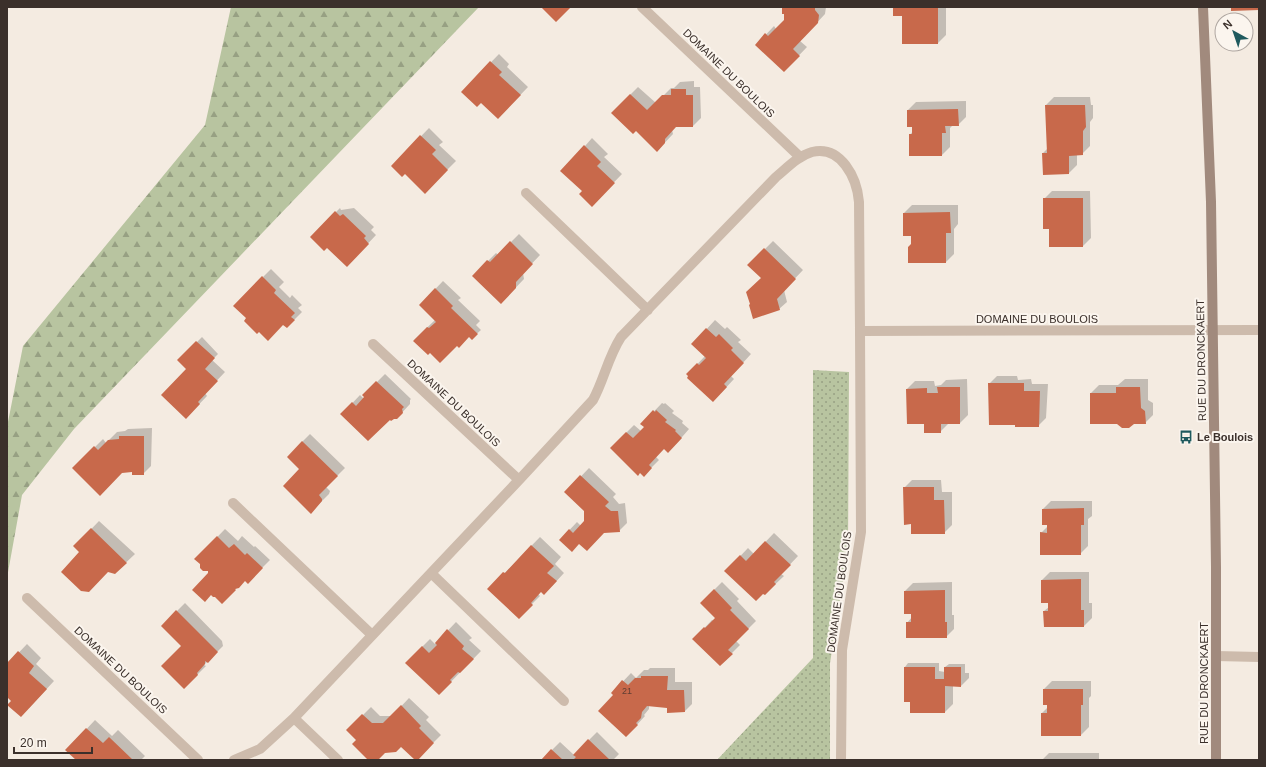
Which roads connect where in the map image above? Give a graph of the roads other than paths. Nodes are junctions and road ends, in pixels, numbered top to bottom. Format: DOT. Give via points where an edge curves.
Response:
graph roads {
  1 [pos="642,7"];
  2 [pos="1203,7"];
  3 [pos="800,157"];
  4 [pos="526,193"];
  5 [pos="648,310"];
  6 [pos="1213,330"];
  7 [pos="1259,330"];
  8 [pos="860,331"];
  9 [pos="373,344"];
  10 [pos="519,480"];
  11 [pos="233,503"];
  12 [pos="431,573"];
  13 [pos="27,598"];
  14 [pos="372,635"];
  15 [pos="1216,656"];
  16 [pos="1259,657"];
  17 [pos="564,701"];
  18 [pos="294,718"];
  19 [pos="198,760"];
  20 [pos="234,760"];
  21 [pos="338,760"];
  22 [pos="841,760"];
  23 [pos="1216,760"];
  1 -- 3 [label="street, DOMAINE DU BOULOIS"];
  2 -- 6 [label="main road, RUE DU DRONCKAERT"];
  3 -- 5 [label="street, DOMAINE DU BOULOIS" via="776,177"];
  3 -- 8 [label="street, DOMAINE DU BOULOIS" via="821,151 831,154 848,168 858,190"];
  4 -- 5 [label="street"];
  5 -- 10 [label="street, DOMAINE DU BOULOIS" via="615,346 593,400"];
  6 -- 7 [label="street, DOMAINE DU BOULOIS"];
  6 -- 8 [label="street, DOMAINE DU BOULOIS"];
  6 -- 15 [label="main road, RUE DU DRONCKAERT"];
  8 -- 22 [label="street, DOMAINE DU BOULOIS" via="861,532 842,650"];
  9 -- 10 [label="street, DOMAINE DU BOULOIS"];
  10 -- 12 [label="street, DOMAINE DU BOULOIS"];
  11 -- 14 [label="street"];
  12 -- 14 [label="street, DOMAINE DU BOULOIS"];
  12 -- 17 [label="street"];
  13 -- 19 [label="street, DOMAINE DU BOULOIS"];
  14 -- 18 [label="street, DOMAINE DU BOULOIS"];
  15 -- 16 [label="street"];
  15 -- 23 [label="main road, RUE DU DRONCKAERT"];
  18 -- 20 [label="street, DOMAINE DU BOULOIS" via="260,749"];
  18 -- 21 [label="street"];
}
